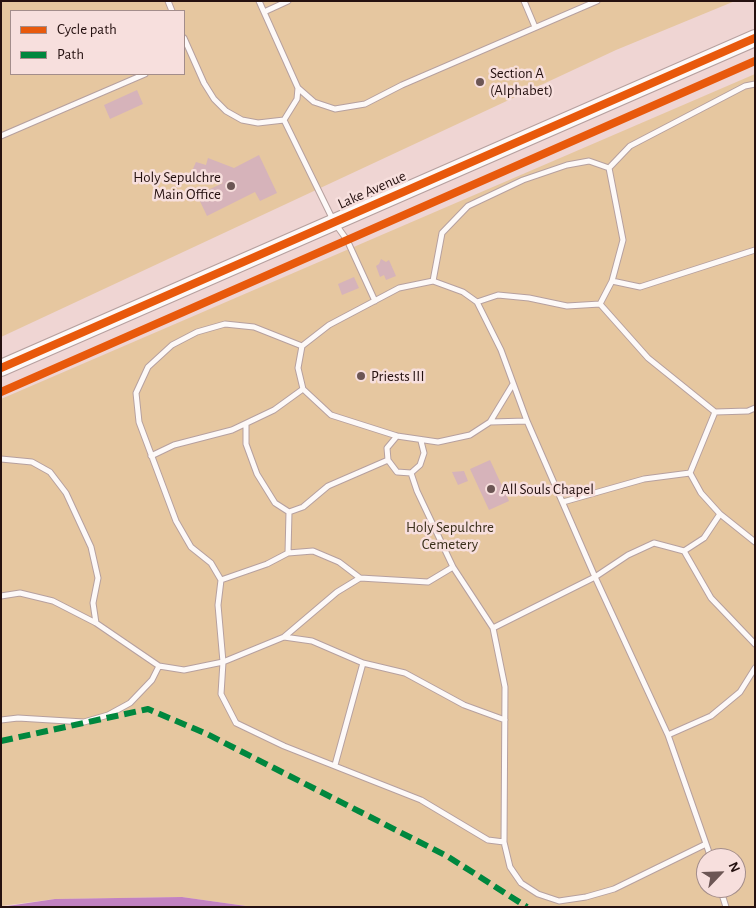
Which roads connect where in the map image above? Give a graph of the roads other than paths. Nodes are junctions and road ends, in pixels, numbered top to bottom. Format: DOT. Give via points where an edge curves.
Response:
graph roads {
  1 [pos="259,1"];
  2 [pos="288,1"];
  3 [pos="524,1"];
  4 [pos="597,1"];
  5 [pos="264,12"];
  6 [pos="535,27"];
  7 [pos="755,38"];
  8 [pos="185,40"];
  9 [pos="191,54"];
  10 [pos="185,57"];
  11 [pos="143,75"];
  12 [pos="755,84"];
  13 [pos="298,88"];
  14 [pos="284,120"];
  15 [pos="1,136"];
  16 [pos="609,168"];
  17 [pos="334,222"];
  18 [pos="755,250"];
  19 [pos="433,280"];
  20 [pos="612,281"];
  21 [pos="375,301"];
  22 [pos="476,302"];
  23 [pos="600,304"];
  24 [pos="302,346"];
  25 [pos="1,368"];
  26 [pos="513,384"];
  27 [pos="302,388"];
  28 [pos="755,408"];
  29 [pos="716,412"];
  30 [pos="527,421"];
  31 [pos="490,422"];
  32 [pos="246,424"];
  33 [pos="397,436"];
  34 [pos="421,441"];
  35 [pos="151,456"];
  36 [pos="1,459"];
  37 [pos="388,460"];
  38 [pos="411,473"];
  39 [pos="690,473"];
  40 [pos="563,502"];
  41 [pos="289,512"];
  42 [pos="720,514"];
  43 [pos="755,542"];
  44 [pos="684,551"];
  45 [pos="288,553"];
  46 [pos="453,567"];
  47 [pos="595,577"];
  48 [pos="360,578"];
  49 [pos="221,580"];
  50 [pos="1,596"];
  51 [pos="96,623"];
  52 [pos="493,628"];
  53 [pos="284,637"];
  54 [pos="755,644"];
  55 [pos="223,662"];
  56 [pos="363,663"];
  57 [pos="159,666"];
  58 [pos="755,668"];
  59 [pos="1,720"];
  60 [pos="505,720"];
  61 [pos="668,735"];
  62 [pos="335,764"];
  63 [pos="504,842"];
  64 [pos="706,844"];
  65 [pos="707,848"];
  1 -- 5 [label="lane"];
  2 -- 5 [label="lane"];
  3 -- 6 [label="lane"];
  4 -- 6 [label="lane"];
  5 -- 13 [label="lane"];
  6 -- 13 [label="lane" via="365,104 335,109 314,102"];
  7 -- 17 [label="main road, Lake Avenue"];
  8 -- 9 [label="lane"];
  9 -- 10 [label="lane"];
  9 -- 14 [label="lane" via="204,83 226,111 242,120 258,123"];
  11 -- 15 [label="lane"];
  12 -- 16 [label="lane" via="745,86 630,146"];
  13 -- 14 [label="lane" via="297,99"];
  14 -- 17 [label="lane"];
  16 -- 19 [label="lane" via="589,161 567,165 523,180 468,206 442,233"];
  16 -- 20 [label="lane" via="623,240"];
  17 -- 21 [label="lane" via="347,240"];
  17 -- 25 [label="main road, Lake Avenue"];
  18 -- 20 [label="lane" via="640,287"];
  19 -- 21 [label="lane" via="399,288"];
  19 -- 22 [label="lane" via="462,292"];
  20 -- 23 [label="lane"];
  21 -- 24 [label="lane" via="328,324"];
  22 -- 23 [label="lane" via="498,295 567,306"];
  22 -- 26 [label="lane" via="501,350"];
  23 -- 29 [label="lane" via="648,358"];
  24 -- 27 [label="lane" via="298,368"];
  24 -- 35 [label="lane" via="254,327 226,324 197,332 172,345 148,367 136,393 138,422"];
  26 -- 30 [label="lane"];
  26 -- 31 [label="lane"];
  27 -- 32 [label="lane" via="274,410"];
  27 -- 33 [label="lane" via="331,415"];
  28 -- 29 [label="lane"];
  29 -- 39 [label="lane"];
  30 -- 31 [label="lane"];
  30 -- 40 [label="lane"];
  31 -- 34 [label="lane" via="470,434 438,442"];
  32 -- 35 [label="lane" via="174,445"];
  32 -- 41 [label="lane" via="246,444 257,474 274,503"];
  33 -- 34 [label="lane"];
  33 -- 37 [label="lane" via="387,448"];
  34 -- 38 [label="lane" via="424,453 420,465"];
  35 -- 49 [label="lane" via="176,521 191,547 211,563"];
  36 -- 51 [label="lane" via="32,462 50,472 66,493 91,547 98,578 93,603"];
  37 -- 38 [label="lane" via="397,472"];
  37 -- 41 [label="lane" via="328,486 303,507"];
  38 -- 46 [label="lane"];
  39 -- 40 [label="lane" via="644,479"];
  39 -- 42 [label="lane" via="701,493"];
  40 -- 47 [label="lane"];
  41 -- 45 [label="lane"];
  42 -- 43 [label="lane"];
  42 -- 44 [label="lane" via="704,538"];
  44 -- 47 [label="lane" via="654,543 628,555"];
  44 -- 54 [label="lane" via="711,598"];
  45 -- 48 [label="lane" via="313,551 339,562"];
  45 -- 49 [label="lane"];
  46 -- 48 [label="lane" via="428,582"];
  46 -- 52 [label="lane"];
  47 -- 52 [label="lane"];
  47 -- 61 [label="lane"];
  48 -- 53 [label="lane" via="337,592"];
  49 -- 55 [label="lane" via="218,605"];
  50 -- 51 [label="lane" via="20,592 54,601"];
  51 -- 57 [label="lane"];
  52 -- 60 [label="lane" via="505,687"];
  53 -- 55 [label="lane"];
  53 -- 56 [label="lane" via="312,641"];
  55 -- 57 [label="lane" via="184,670"];
  55 -- 62 [label="lane" via="220,694 236,723 284,746"];
  56 -- 60 [label="lane" via="405,673 464,705"];
  56 -- 62 [label="lane"];
  57 -- 59 [label="lane" via="152,680 130,703 108,715 84,722"];
  58 -- 61 [label="lane" via="740,692 711,716"];
  60 -- 63 [label="lane"];
  61 -- 64 [label="lane"];
  62 -- 63 [label="lane" via="421,800 488,840"];
  63 -- 64 [label="lane" via="510,867 520,882 538,894 559,901 614,889"];
  64 -- 65 [label="lane"];
}
